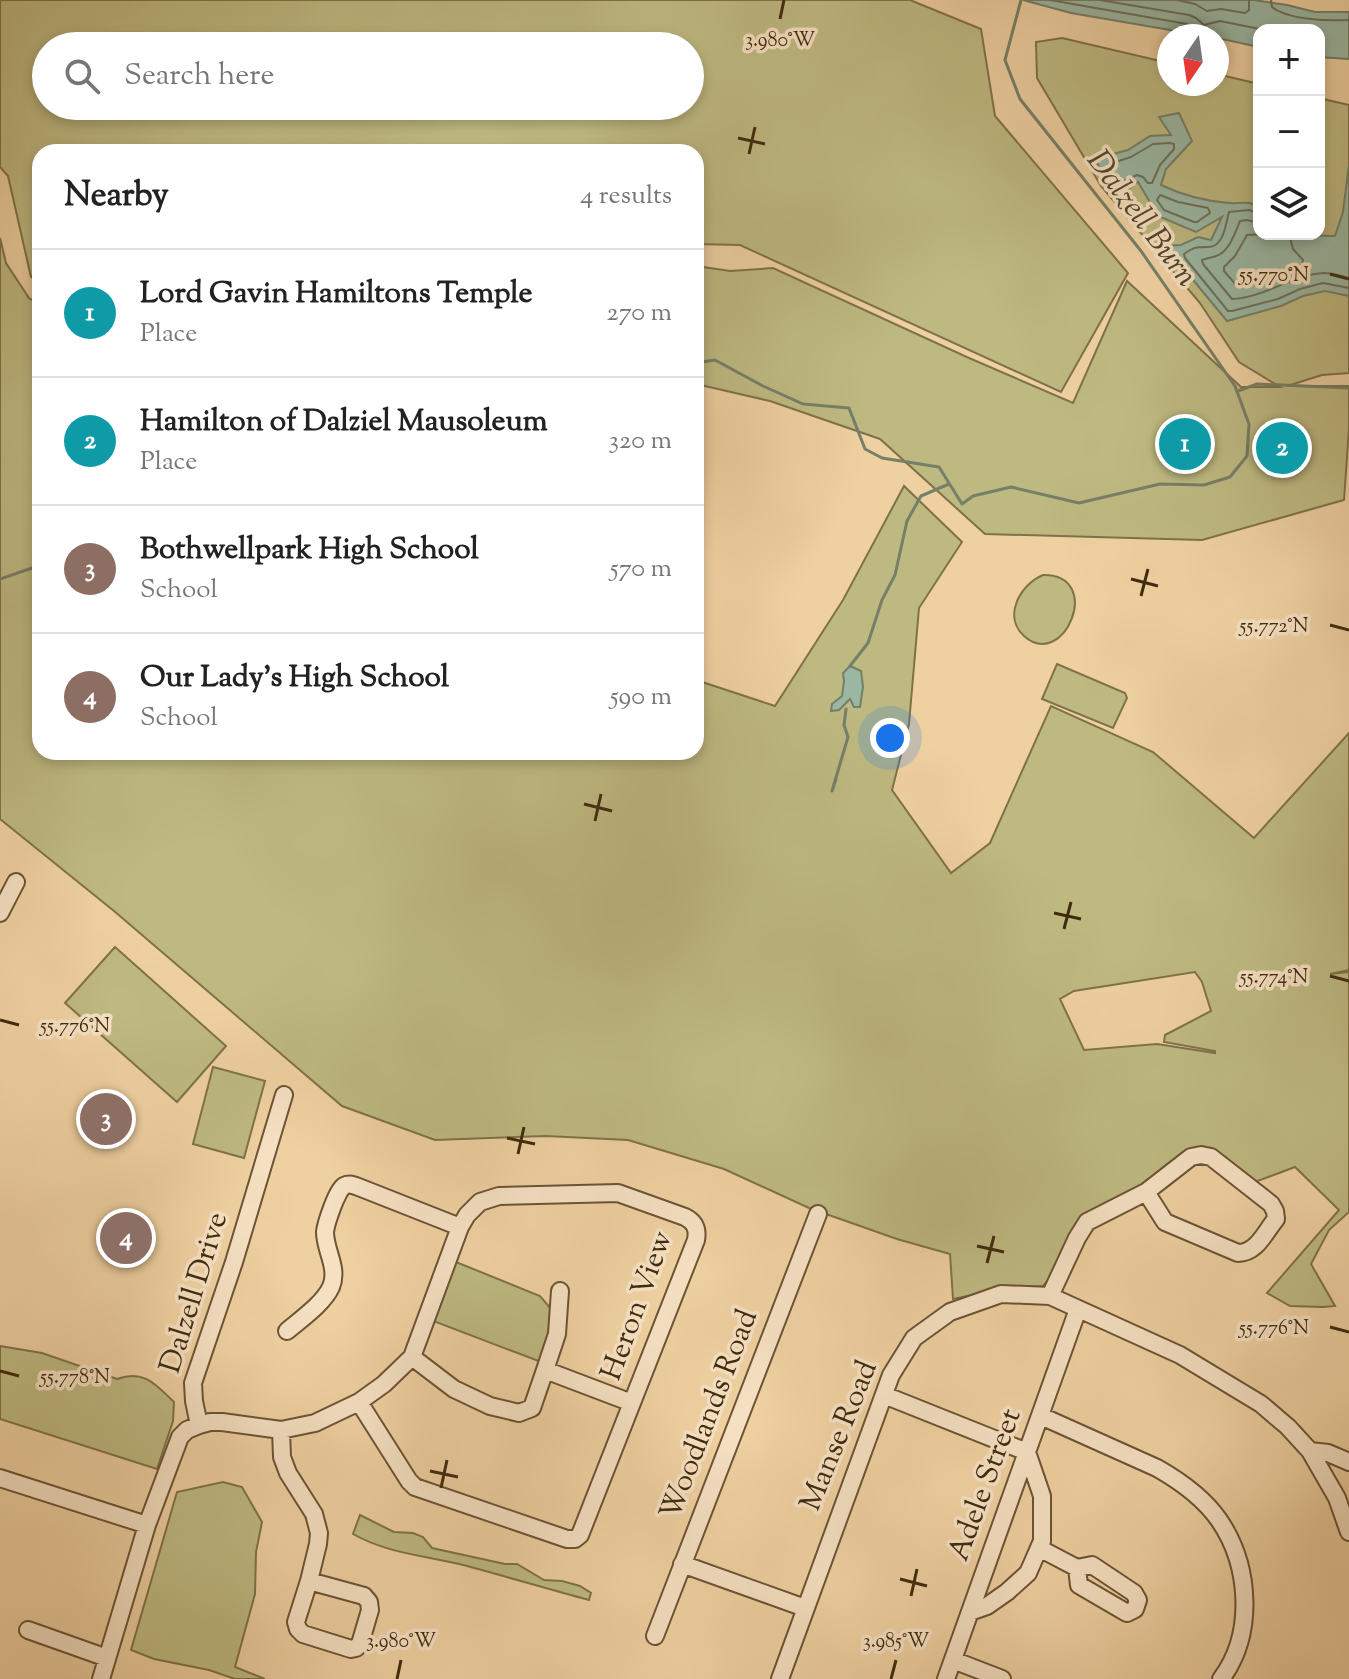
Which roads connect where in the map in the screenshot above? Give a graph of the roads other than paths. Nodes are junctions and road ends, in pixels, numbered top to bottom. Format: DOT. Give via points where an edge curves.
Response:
graph roads {
  1 [pos="16,882"];
  2 [pos="0,913"];
  3 [pos="284,1095"];
  4 [pos="1146,1192"];
  5 [pos="818,1214"];
  6 [pos="460,1227"];
  7 [pos="560,1291"];
  8 [pos="1050,1296"];
  9 [pos="1078,1309"];
  10 [pos="287,1331"];
  11 [pos="412,1357"];
  12 [pos="545,1370"];
  13 [pos="884,1395"];
  14 [pos="359,1402"];
  15 [pos="632,1403"];
  16 [pos="1041,1416"];
  17 [pos="199,1425"];
  18 [pos="281,1430"];
  19 [pos="1310,1451"];
  20 [pos="1027,1452"];
  21 [pos="1349,1462"];
  22 [pos="0,1478"];
  23 [pos="147,1525"];
  24 [pos="1349,1532"];
  25 [pos="1039,1548"];
  26 [pos="682,1564"];
  27 [pos="1077,1568"];
  28 [pos="309,1581"];
  29 [pos="805,1608"];
  30 [pos="970,1612"];
  31 [pos="28,1630"];
  32 [pos="655,1636"];
  33 [pos="107,1658"];
  34 [pos="953,1660"];
  35 [pos="101,1679"];
  36 [pos="780,1679"];
  37 [pos="946,1679"];
  38 [pos="1002,1679"];
  39 [pos="1221,1679"];
  1 -- 2 [label="street"];
  3 -- 17 [label="street, Dalzell Drive" via="193,1383"];
  4 -- 4 [label="street" via="1165,1222 1238,1253 1253,1249 1276,1219 1271,1204 1211,1157 1191,1157"];
  4 -- 8 [label="street" via="1087,1222"];
  5 -- 26 [label="street, Woodlands Road"];
  6 -- 10 [label="street" via="344,1186 326,1224 334,1273 330,1290"];
  6 -- 11 [label="street, Heron View"];
  6 -- 15 [label="street, Heron View" via="473,1207 499,1196 618,1193 692,1221 696,1240"];
  7 -- 12 [label="street" via="557,1334"];
  8 -- 9 [label="street, Manse Road"];
  8 -- 13 [label="street, Manse Road" via="1001,1294 950,1312 914,1338"];
  9 -- 16 [label="street, Adele Street"];
  9 -- 19 [label="street, Manse Road" via="1180,1355 1261,1404"];
  11 -- 12 [label="street" via="454,1389 519,1413 532,1408"];
  11 -- 14 [label="street, Heron View"];
  12 -- 15 [label="street"];
  13 -- 20 [label="street"];
  13 -- 29 [label="street, Manse Road"];
  14 -- 15 [label="street, Heron View" via="415,1487 567,1539 580,1535"];
  14 -- 18 [label="street, Heron View" via="315,1423"];
  16 -- 20 [label="street, Adele Street"];
  16 -- 39 [label="street" via="1175,1478 1219,1521 1235,1550 1245,1610 1239,1643"];
  17 -- 18 [label="street, Heron View" via="222,1422"];
  17 -- 23 [label="street" via="180,1437"];
  18 -- 28 [label="street" via="282,1457 319,1533"];
  19 -- 21 [label="street"];
  19 -- 24 [label="street, Manse Road"];
  20 -- 25 [label="street" via="1042,1496"];
  20 -- 30 [label="street, Adele Street"];
  22 -- 23 [label="street"];
  23 -- 33 [label="street"];
  25 -- 27 [label="street"];
  25 -- 30 [label="street" via="1028,1573 987,1606"];
  26 -- 29 [label="street"];
  26 -- 32 [label="street, Woodlands Road"];
  28 -- 28 [label="street" via="364,1596 369,1602 356,1648 298,1629"];
  29 -- 36 [label="street, Manse Road"];
  30 -- 34 [label="street, Adele Street"];
  31 -- 33 [label="street"];
  33 -- 35 [label="street"];
  34 -- 37 [label="street, Adele Street"];
  34 -- 38 [label="street"];
}
